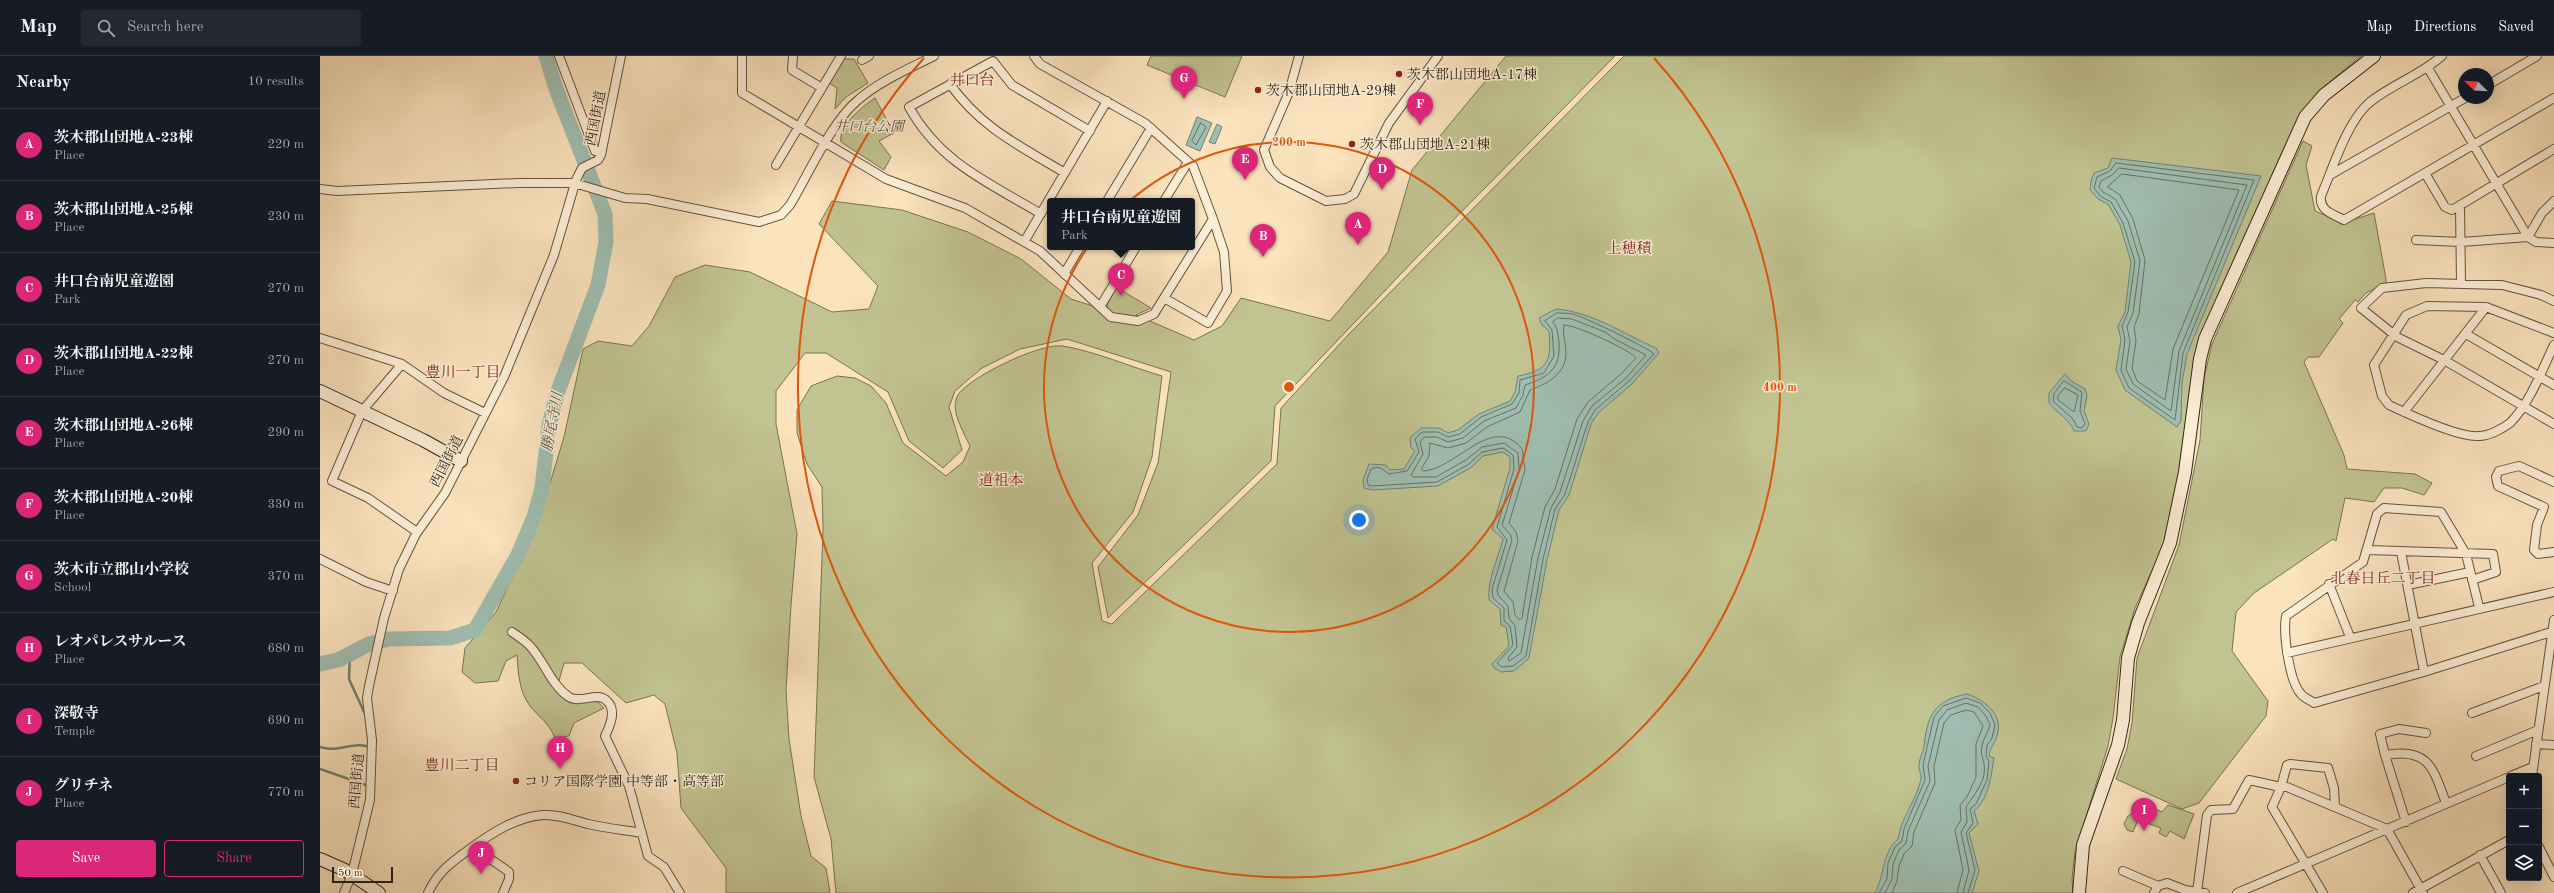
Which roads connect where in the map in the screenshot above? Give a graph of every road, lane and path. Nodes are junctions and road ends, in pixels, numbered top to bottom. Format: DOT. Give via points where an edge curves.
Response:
graph roads {
  1 [pos="559,56"];
  2 [pos="621,56"];
  3 [pos="742,56"];
  4 [pos="793,56"];
  5 [pos="841,56"];
  6 [pos="934,56"];
  7 [pos="1034,56"];
  8 [pos="1299,56"];
  9 [pos="1438,56"];
  10 [pos="2374,56"];
  11 [pos="2442,56"];
  12 [pos="2537,56"];
  13 [pos="2428,68"];
  14 [pos="2494,81"];
  15 [pos="950,84"];
  16 [pos="822,88"];
  17 [pos="2554,98"];
  18 [pos="1107,102"];
  19 [pos="2458,102"];
  20 [pos="2450,106"];
  21 [pos="799,127"];
  22 [pos="1151,128"];
  23 [pos="1090,131"];
  24 [pos="826,143"];
  25 [pos="2473,145"];
  26 [pos="2554,149"];
  27 [pos="602,152"];
  28 [pos="1188,162"];
  29 [pos="776,164"];
  30 [pos="2425,172"];
  31 [pos="1065,173"];
  32 [pos="2330,175"];
  33 [pos="2495,183"];
  34 [pos="578,184"];
  35 [pos="320,189"];
  36 [pos="1050,198"];
  37 [pos="1109,198"];
  38 [pos="1166,198"];
  39 [pos="2554,201"];
  40 [pos="1047,204"];
  41 [pos="2460,205"];
  42 [pos="1041,214"];
  43 [pos="1213,219"];
  44 [pos="2528,237"];
  45 [pos="2416,240"];
  46 [pos="1024,242"];
  47 [pos="2461,242"];
  48 [pos="2554,243"];
  49 [pos="1195,248"];
  50 [pos="1078,250"];
  51 [pos="1134,250"];
  52 [pos="1194,250"];
  53 [pos="1064,274"];
  54 [pos="2460,283"];
  55 [pos="1164,298"];
  56 [pos="2554,301"];
  57 [pos="1100,307"];
  58 [pos="2486,307"];
  59 [pos="2394,333"];
  60 [pos="2554,333"];
  61 [pos="2466,334"];
  62 [pos="320,338"];
  63 [pos="2554,345"];
  64 [pos="2444,360"];
  65 [pos="402,364"];
  66 [pos="2538,377"];
  67 [pos="2554,385"];
  68 [pos="320,391"];
  69 [pos="2523,406"];
  70 [pos="362,411"];
  71 [pos="2404,412"];
  72 [pos="485,413"];
  73 [pos="2554,424"];
  74 [pos="460,461"];
  75 [pos="2554,482"];
  76 [pos="417,532"];
  77 [pos="2368,550"];
  78 [pos="2401,552"];
  79 [pos="2554,552"];
  80 [pos="2466,554"];
  81 [pos="320,559"];
  82 [pos="2471,576"];
  83 [pos="2330,584"];
  84 [pos="2408,585"];
  85 [pos="392,591"];
  86 [pos="2554,592"];
  87 [pos="2480,607"];
  88 [pos="2554,620"];
  89 [pos="2415,623"];
  90 [pos="512,632"];
  91 [pos="2551,632"];
  92 [pos="2350,638"];
  93 [pos="2287,653"];
  94 [pos="2424,672"];
  95 [pos="2544,686"];
  96 [pos="2472,713"];
  97 [pos="2538,730"];
  98 [pos="2426,732"];
  99 [pos="2536,744"];
  100 [pos="2554,745"];
  101 [pos="2385,755"];
  102 [pos="2476,756"];
  103 [pos="2533,767"];
  104 [pos="2518,773"];
  105 [pos="2532,773"];
  106 [pos="2506,778"];
  107 [pos="2281,787"];
  108 [pos="2446,803"];
  109 [pos="2335,807"];
  110 [pos="2406,822"];
  111 [pos="2387,828"];
  112 [pos="642,833"];
  113 [pos="2506,842"];
  114 [pos="478,843"];
  115 [pos="2542,852"];
  116 [pos="2480,855"];
  117 [pos="320,859"];
  118 [pos="2306,864"];
  119 [pos="2123,871"];
  120 [pos="352,874"];
  121 [pos="2554,877"];
  122 [pos="2156,890"];
  123 [pos="2422,891"];
  124 [pos="375,892"];
  125 [pos="2201,892"];
  126 [pos="344,893"];
  127 [pos="428,893"];
  128 [pos="503,893"];
  129 [pos="680,893"];
  130 [pos="2079,893"];
  131 [pos="2237,893"];
  132 [pos="2324,893"];
  133 [pos="2413,893"];
  134 [pos="2501,893"];
  1 -- 27 [label="street" via="595,151"];
  2 -- 27 [label="street, 西国街道"];
  3 -- 21 [label="street" via="742,93"];
  4 -- 16 [label="street" via="792,70"];
  5 -- 16 [label="street"];
  6 -- 24 [label="street" via="878,85 856,101 838,121"];
  7 -- 18 [label="street" via="1040,64"];
  8 -- 9 [label="street" via="1289,92 1264,150 1270,167 1280,178 1326,201 1345,199 1354,194 1388,123"];
  10 -- 130 [label="street" via="2324,95 2305,117 2205,339 2200,359 2190,442 2174,526 2164,561 2138,623 2128,658 2123,720 2118,745 2083,845"];
  11 -- 13 [label="street"];
  12 -- 14 [label="street"];
  13 -- 20 [label="street"];
  13 -- 32 [label="street" via="2364,108 2354,122"];
  15 -- 23 [label="street" via="993,61 1012,85"];
  15 -- 31 [label="street" via="984,123"];
  15 -- 42 [label="street" via="909,107 919,124 956,164"];
  16 -- 21 [label="street"];
  17 -- 25 [label="street"];
  18 -- 22 [label="street"];
  18 -- 23 [label="street"];
  19 -- 20 [label="street"];
  20 -- 25 [label="street"];
  20 -- 32 [label="street"];
  21 -- 24 [label="street"];
  21 -- 29 [label="street"];
  22 -- 28 [label="street"];
  22 -- 37 [label="street"];
  23 -- 31 [label="street"];
  24 -- 34 [label="street" via="790,205 781,215 759,222 625,198"];
  24 -- 46 [label="street" via="886,179 964,208"];
  25 -- 30 [label="street"];
  25 -- 33 [label="street"];
  26 -- 33 [label="street"];
  27 -- 34 [label="street, 西国街道" via="598,160 582,168"];
  28 -- 38 [label="street"];
  28 -- 43 [label="street" via="1193,166"];
  30 -- 32 [label="street" via="2344,220 2326,211 2322,206 2321,196"];
  30 -- 41 [label="street" via="2445,207 2452,210"];
  31 -- 36 [label="street"];
  33 -- 41 [label="street"];
  33 -- 44 [label="street"];
  34 -- 35 [label="street" via="518,183 337,191"];
  34 -- 72 [label="street, 西国街道" via="554,255 504,377"];
  39 -- 44 [label="street" via="2542,213"];
  40 -- 42 [label="street"];
  41 -- 47 [label="street"];
  42 -- 46 [label="street"];
  43 -- 49 [label="street"];
  43 -- 55 [label="street" via="1224,252 1227,291 1208,323"];
  44 -- 47 [label="street"];
  44 -- 48 [label="street" via="2536,242"];
  45 -- 47 [label="street"];
  46 -- 53 [label="street" via="1040,251"];
  47 -- 54 [label="street"];
  50 -- 53 [label="street"];
  51 -- 57 [label="street"];
  52 -- 55 [label="street"];
  53 -- 57 [label="street"];
  54 -- 56 [label="street" via="2502,285"];
  54 -- 59 [label="street" via="2426,283 2382,288 2361,308"];
  55 -- 57 [label="street" via="1154,314 1138,321 1111,317"];
  58 -- 59 [label="street" via="2427,306 2406,316"];
  58 -- 60 [label="street"];
  58 -- 61 [label="street"];
  59 -- 64 [label="street"];
  59 -- 71 [label="street" via="2374,365 2382,396 2389,405"];
  61 -- 64 [label="street"];
  61 -- 66 [label="street"];
  62 -- 65 [label="street"];
  63 -- 66 [label="street"];
  64 -- 69 [label="street"];
  64 -- 71 [label="street"];
  65 -- 70 [label="street"];
  65 -- 72 [label="street" via="444,393"];
  66 -- 67 [label="street"];
  66 -- 69 [label="street"];
  68 -- 70 [label="street"];
  69 -- 71 [label="street" via="2501,429 2478,437"];
  69 -- 73 [label="street"];
  70 -- 74 [label="street"];
  70 -- 76 [label="street" via="332,481 368,498"];
  72 -- 74 [label="street, 西国街道"];
  74 -- 76 [label="street, 西国街道" via="445,493"];
  75 -- 79 [label="street" via="2519,466 2499,470 2496,477 2498,486 2544,507 2537,526 2534,550 2538,554"];
  76 -- 85 [label="street, 西国街道" via="399,569"];
  77 -- 78 [label="street"];
  77 -- 80 [label="street" via="2377,514 2384,508 2441,512"];
  77 -- 83 [label="street" via="2363,562"];
  78 -- 80 [label="street"];
  78 -- 84 [label="street"];
  80 -- 82 [label="street"];
  80 -- 82 [label="street" via="2492,554 2496,572"];
  81 -- 85 [label="street" via="366,582"];
  82 -- 84 [label="street"];
  82 -- 87 [label="street"];
  83 -- 92 [label="street"];
  83 -- 93 [label="street" via="2286,616 2284,626"];
  84 -- 89 [label="street"];
  85 -- 120 [label="street, 西国街道" via="367,698 372,740 370,800"];
  86 -- 87 [label="street"];
  87 -- 89 [label="street"];
  88 -- 91 [label="street"];
  89 -- 92 [label="street"];
  89 -- 94 [label="street"];
  90 -- 112 [label="street" via="530,645 554,681 569,697 599,697 607,700 611,707 612,722 605,736 629,786"];
  91 -- 94 [label="street"];
  91 -- 95 [label="street"];
  92 -- 93 [label="street"];
  93 -- 94 [label="street" via="2301,694 2314,703"];
  95 -- 96 [label="street"];
  95 -- 97 [label="street"];
  97 -- 99 [label="street"];
  97 -- 102 [label="street"];
  98 -- 101 [label="street" via="2399,729 2380,734"];
  99 -- 100 [label="street"];
  99 -- 103 [label="street"];
  101 -- 108 [label="street" via="2417,755 2432,767"];
  101 -- 110 [label="street"];
  103 -- 104 [label="street"];
  103 -- 105 [label="street"];
  106 -- 108 [label="street"];
  107 -- 109 [label="street" via="2287,787"];
  107 -- 109 [label="street" via="2287,766 2290,764 2328,768 2334,788"];
  107 -- 118 [label="street" via="2272,807"];
  107 -- 125 [label="street" via="2249,780 2233,809 2211,810 2207,815"];
  108 -- 110 [label="street"];
  109 -- 111 [label="street"];
  110 -- 111 [label="street"];
  111 -- 118 [label="street"];
  111 -- 123 [label="street"];
  112 -- 114 [label="street" via="555,815 541,815 488,834"];
  112 -- 129 [label="street" via="648,856 664,867"];
  113 -- 116 [label="street"];
  114 -- 127 [label="street" via="445,865"];
  114 -- 128 [label="street" via="489,858 509,872"];
  115 -- 121 [label="street"];
  116 -- 123 [label="street"];
  116 -- 134 [label="street"];
  117 -- 120 [label="street"];
  118 -- 131 [label="street"];
  118 -- 132 [label="street"];
  119 -- 122 [label="street"];
  120 -- 124 [label="street"];
  120 -- 126 [label="street, 西国街道"];
  122 -- 125 [label="street" via="2167,883 2184,890"];
  123 -- 133 [label="street"];
}
